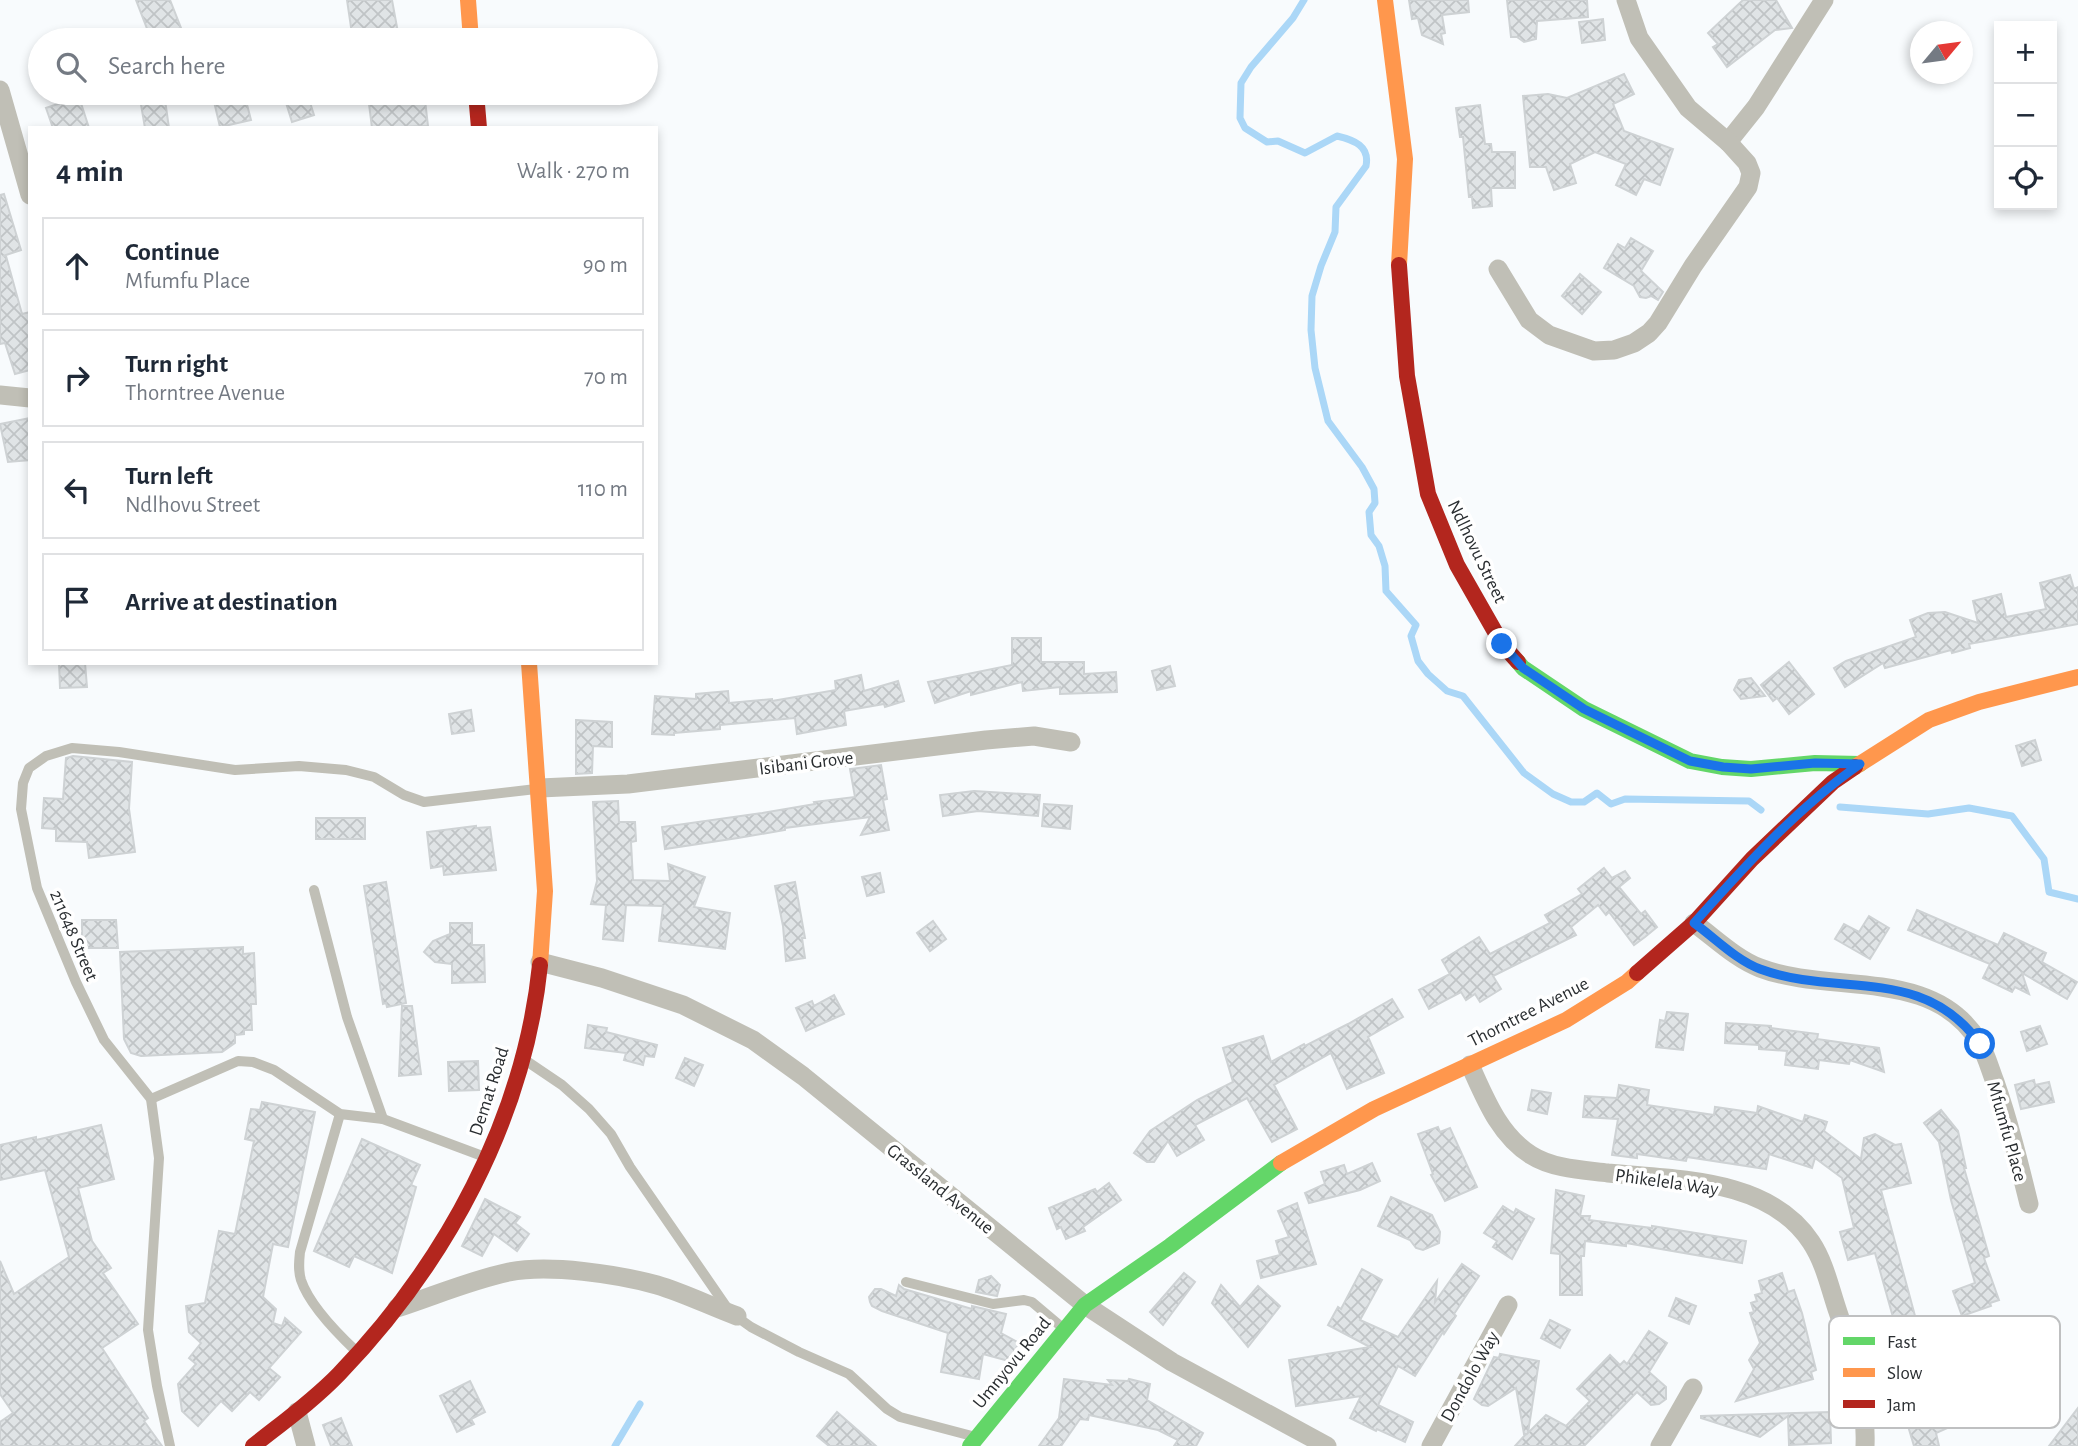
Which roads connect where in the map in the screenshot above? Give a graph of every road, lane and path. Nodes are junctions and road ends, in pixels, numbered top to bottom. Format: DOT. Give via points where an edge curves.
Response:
graph roads {
  1 [pos="468,0"];
  2 [pos="1385,0"];
  3 [pos="1626,0"];
  4 [pos="1824,0"];
  5 [pos="470,28"];
  6 [pos="0,90"];
  7 [pos="477,105"];
  8 [pos="479,126"];
  9 [pos="1728,142"];
  10 [pos="28,188"];
  11 [pos="1498,269"];
  12 [pos="0,395"];
  13 [pos="28,398"];
  14 [pos="529,665"];
  15 [pos="2078,677"];
  16 [pos="1071,742"];
  17 [pos="1860,764"];
  18 [pos="540,788"];
  19 [pos="314,890"];
  20 [pos="1694,923"];
  21 [pos="540,962"];
  22 [pos="522,1058"];
  23 [pos="1470,1065"];
  24 [pos="151,1099"];
  25 [pos="340,1114"];
  26 [pos="383,1119"];
  27 [pos="487,1157"];
  28 [pos="2029,1204"];
  29 [pos="906,1282"];
  30 [pos="1085,1305"];
  31 [pos="1508,1305"];
  32 [pos="397,1308"];
  33 [pos="737,1316"];
  34 [pos="1839,1316"];
  35 [pos="1065,1329"];
  36 [pos="358,1354"];
  37 [pos="1693,1388"];
  38 [pos="297,1412"];
  39 [pos="1866,1428"];
  40 [pos="973,1441"];
  41 [pos="170,1446"];
  42 [pos="253,1446"];
  43 [pos="306,1446"];
  44 [pos="1327,1446"];
  45 [pos="1431,1446"];
  46 [pos="1660,1446"];
  47 [pos="1865,1446"];
  1 -- 5 [label="street"];
  2 -- 17 [label="street, Ndlhovu Street" via="1405,159 1398,276 1407,376 1428,495 1457,565 1502,644 1523,668 1584,709 1690,761 1751,769"];
  3 -- 9 [label="street" via="1639,38 1688,107"];
  4 -- 9 [label="street" via="1756,107"];
  6 -- 10 [label="street"];
  7 -- 8 [label="street"];
  9 -- 11 [label="street" via="1747,163 1751,173 1748,187 1658,323 1634,343 1594,351 1549,335 1529,320"];
  12 -- 13 [label="street"];
  14 -- 18 [label="street, Demat Road"];
  15 -- 17 [label="street, Thorntree Avenue" via="1929,720"];
  16 -- 18 [label="street, Isibani Grove" via="1034,736 986,740 628,784"];
  17 -- 20 [label="street, Thorntree Avenue" via="1833,782 1752,859"];
  18 -- 21 [label="street, Demat Road" via="545,895"];
  18 -- 24 [label="lane, 211648 Street" via="424,802 374,777 346,770 299,766 234,770 72,748 46,756 29,768 21,809 37,888 104,1040"];
  19 -- 26 [label="lane" via="347,1017"];
  20 -- 23 [label="street, Thorntree Avenue" via="1627,982 1566,1020"];
  20 -- 28 [label="street, Mfumfu Place" via="1761,969 1887,988 1946,1008 1980,1044 2009,1121"];
  21 -- 22 [label="street, Demat Road"];
  21 -- 30 [label="street, Grassland Avenue" via="683,1005 753,1040"];
  22 -- 27 [label="street, Demat Road"];
  22 -- 33 [label="lane" via="562,1085 611,1134 718,1296"];
  23 -- 30 [label="street, Thorntree Avenue" via="1374,1109 1285,1160"];
  23 -- 34 [label="street, Phikelela Way" via="1506,1134 1530,1155 1575,1169 1704,1183 1756,1197 1779,1210 1801,1229 1819,1256"];
  24 -- 25 [label="lane" via="238,1061 253,1062 274,1070"];
  24 -- 41 [label="lane" via="159,1158 148,1330"];
  25 -- 26 [label="lane"];
  25 -- 36 [label="lane" via="299,1268 311,1298"];
  26 -- 27 [label="lane"];
  27 -- 32 [label="street, Demat Road" via="454,1226"];
  29 -- 35 [label="lane" via="993,1304 1032,1302"];
  30 -- 35 [label="street, Umnyovu Road"];
  30 -- 44 [label="street, Grassland Avenue" via="1172,1362"];
  31 -- 45 [label="street, Dondolo Way"];
  32 -- 33 [label="street" via="500,1275 548,1269 647,1283"];
  32 -- 36 [label="street, Demat Road"];
  33 -- 40 [label="lane" via="849,1374 900,1417"];
  35 -- 40 [label="street, Umnyovu Road"];
  36 -- 38 [label="street, Demat Road"];
  37 -- 46 [label="street"];
  38 -- 42 [label="street, Demat Road"];
  38 -- 43 [label="street"];
  39 -- 47 [label="street, Phikelela Way"];
}
